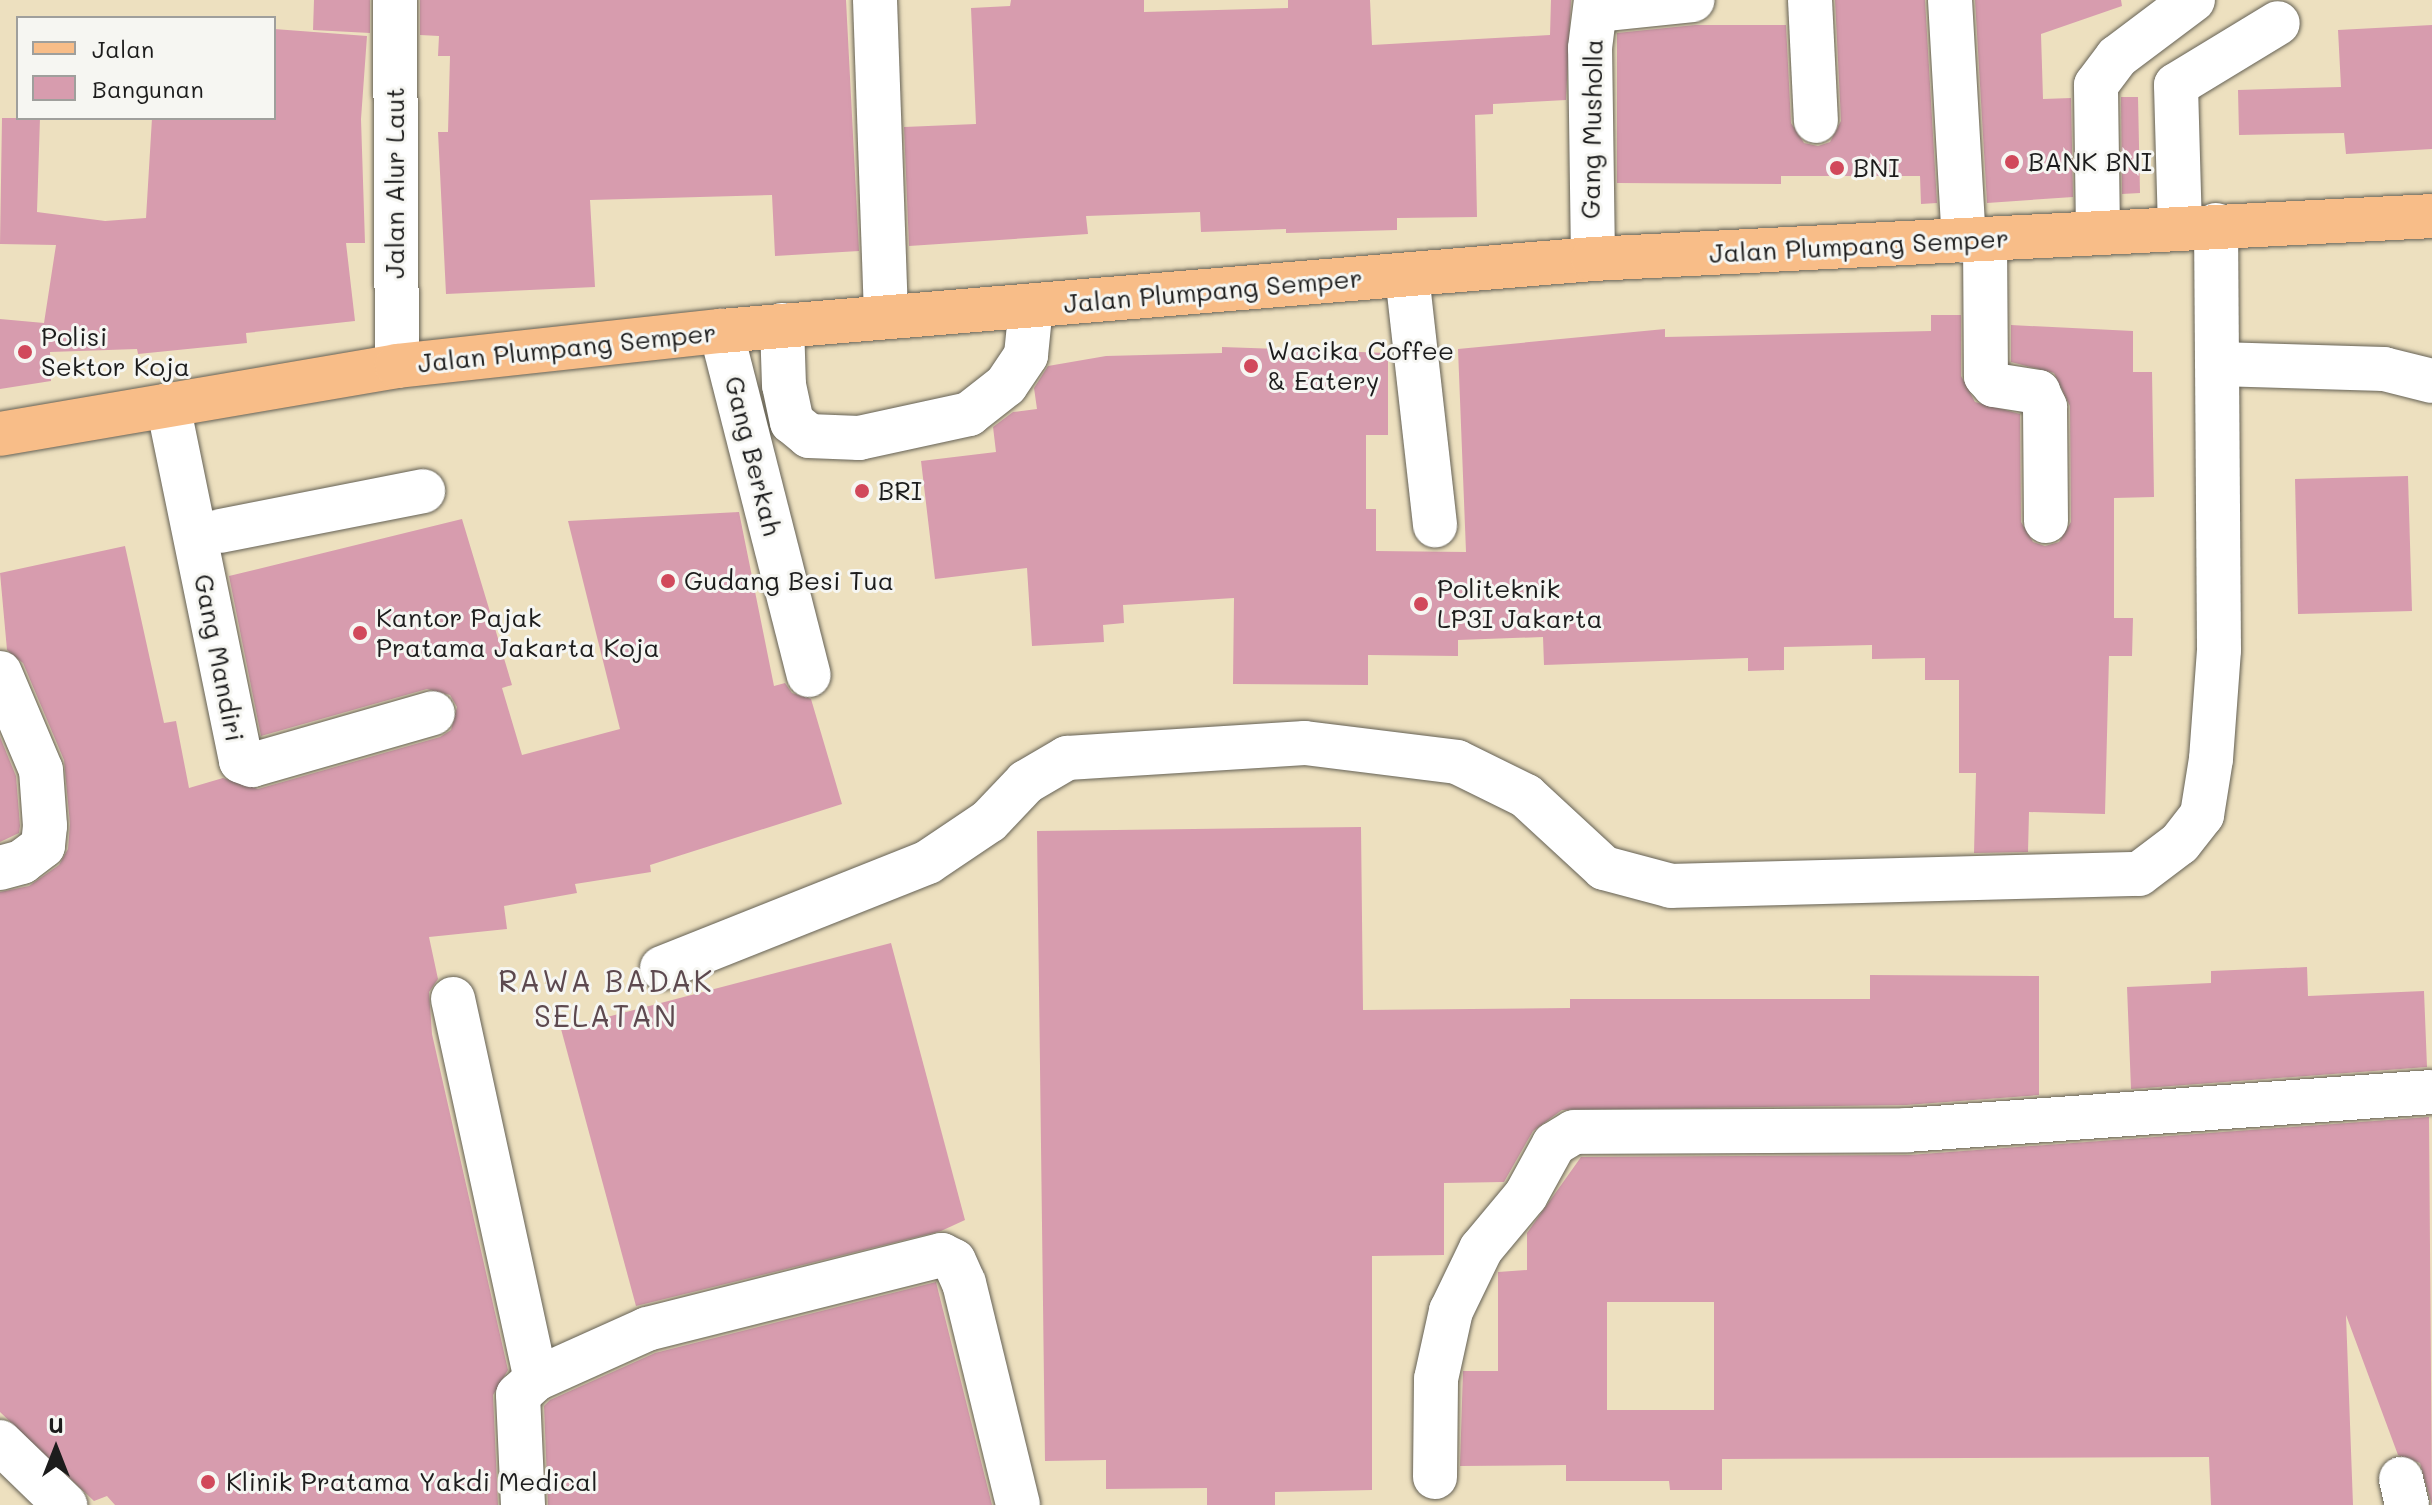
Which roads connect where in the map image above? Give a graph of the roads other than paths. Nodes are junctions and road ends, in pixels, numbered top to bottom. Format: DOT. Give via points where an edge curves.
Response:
graph roads {
  1 [pos="395,0"];
  2 [pos="875,0"];
  3 [pos="1692,0"];
  4 [pos="1810,0"];
  5 [pos="1950,0"];
  6 [pos="2193,0"];
  7 [pos="1596,5"];
  8 [pos="2278,23"];
  9 [pos="1816,121"];
  10 [pos="2432,216"];
  11 [pos="2198,227"];
  12 [pos="2098,232"];
  13 [pos="1974,241"];
  14 [pos="1593,259"];
  15 [pos="1407,275"];
  16 [pos="1031,306"];
  17 [pos="886,317"];
  18 [pos="782,325"];
  19 [pos="721,331"];
  20 [pos="2218,364"];
  21 [pos="397,366"];
  22 [pos="2432,381"];
  23 [pos="181,403"];
  24 [pos="0,434"];
  25 [pos="423,491"];
  26 [pos="2046,521"];
  27 [pos="1435,525"];
  28 [pos="0,673"];
  29 [pos="809,675"];
  30 [pos="433,713"];
  31 [pos="0,868"];
  32 [pos="662,968"];
  33 [pos="453,999"];
  34 [pos="2432,1092"];
  35 [pos="536,1379"];
  36 [pos="0,1442"];
  37 [pos="1435,1477"];
  38 [pos="65,1505"];
  39 [pos="523,1505"];
  40 [pos="1018,1505"];
  1 -- 21 [label="street, Jalan Alur Laut"];
  2 -- 17 [label="street"];
  3 -- 7 [label="street"];
  4 -- 9 [label="street"];
  5 -- 13 [label="street"];
  6 -- 12 [label="street" via="2117,57 2096,85"];
  7 -- 14 [label="street, Gang Musholla" via="1590,48"];
  8 -- 11 [label="street" via="2176,85"];
  10 -- 11 [label="main road, Jalan Plumpang Semper"];
  11 -- 12 [label="main road, Jalan Plumpang Semper"];
  11 -- 20 [label="street"];
  12 -- 13 [label="main road, Jalan Plumpang Semper"];
  13 -- 14 [label="main road, Jalan Plumpang Semper"];
  13 -- 26 [label="street" via="1986,376 1994,385 2038,392 2045,407"];
  14 -- 15 [label="main road, Jalan Plumpang Semper"];
  15 -- 16 [label="main road, Jalan Plumpang Semper"];
  15 -- 27 [label="street"];
  16 -- 17 [label="main road, Jalan Plumpang Semper"];
  16 -- 18 [label="street" via="1026,355 1006,385 969,414 859,438 809,436 792,422 784,385"];
  17 -- 18 [label="main road, Jalan Plumpang Semper"];
  18 -- 19 [label="main road, Jalan Plumpang Semper"];
  19 -- 21 [label="main road, Jalan Plumpang Semper"];
  19 -- 29 [label="street, Gang Berkah"];
  20 -- 22 [label="street" via="2384,369"];
  20 -- 32 [label="street" via="2219,650 2211,759 2202,815 2180,843 2139,874 1671,886 1604,868 1526,796 1457,762 1305,743 1067,758 1026,782 989,821 928,862"];
  21 -- 23 [label="main road, Jalan Plumpang Semper"];
  23 -- 24 [label="main road, Jalan Plumpang Semper"];
  23 -- 25 [label="street" via="223,547"];
  23 -- 30 [label="street, Gang Mandiri" via="241,761 252,765"];
  28 -- 31 [label="street" via="41,770 45,826 43,846 22,862"];
  33 -- 35 [label="street"];
  34 -- 37 [label="street" via="1907,1130 1574,1132 1554,1144 1526,1195 1481,1249 1451,1311 1436,1379"];
  35 -- 39 [label="street" via="518,1395"];
  35 -- 40 [label="street" via="647,1329 942,1255 954,1261 964,1283"];
  36 -- 38 [label="street"];
}
